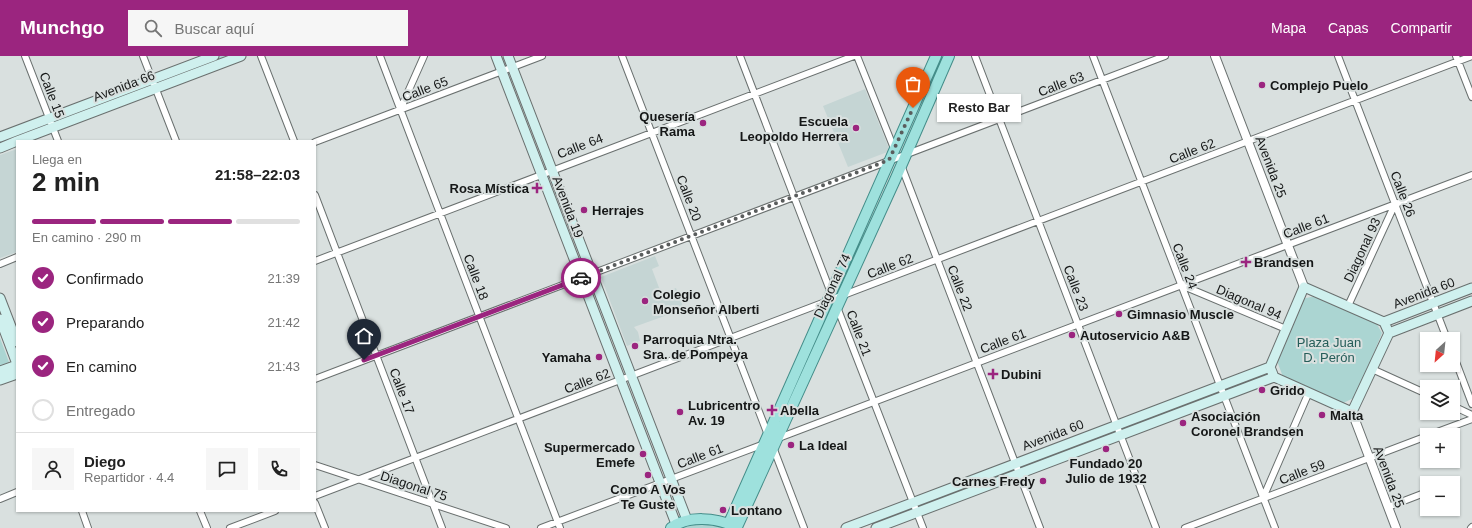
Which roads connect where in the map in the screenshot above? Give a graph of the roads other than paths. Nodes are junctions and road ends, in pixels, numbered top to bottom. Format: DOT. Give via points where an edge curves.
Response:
graph roads {
  1 [pos="25,56"];
  2 [pos="143,56"];
  3 [pos="214,56"];
  4 [pos="241,56"];
  5 [pos="261,56"];
  6 [pos="380,56"];
  7 [pos="424,56"];
  8 [pos="496,56"];
  9 [pos="508,56"];
  10 [pos="542,56"];
  11 [pos="622,56"];
  12 [pos="740,56"];
  13 [pos="854,56"];
  14 [pos="857,56"];
  15 [pos="936,56"];
  16 [pos="949,56"];
  17 [pos="975,56"];
  18 [pos="1093,56"];
  19 [pos="1165,56"];
  20 [pos="1215,56"];
  21 [pos="1338,56"];
  22 [pos="1472,56"];
  23 [pos="1458,59"];
  24 [pos="513,67"];
  25 [pos="502,71"];
  26 [pos="152,80"];
  27 [pos="1102,80"];
  28 [pos="155,88"];
  29 [pos="754,94"];
  30 [pos="1472,97"];
  31 [pos="1355,101"];
  32 [pos="400,110"];
  33 [pos="49,119"];
  34 [pos="999,119"];
  35 [pos="52,128"];
  36 [pos="652,133"];
  37 [pos="0,137"];
  38 [pos="20,140"];
  39 [pos="58,140"];
  40 [pos="176,140"];
  41 [pos="294,140"];
  42 [pos="16,141"];
  43 [pos="1248,141"];
  44 [pos="316,142"];
  45 [pos="0,148"];
  46 [pos="898,158"];
  47 [pos="552,170"];
  48 [pos="541,174"];
  49 [pos="1472,174"];
  50 [pos="1141,182"];
  51 [pos="794,197"];
  52 [pos="316,198"];
  53 [pos="1395,204"];
  54 [pos="440,213"];
  55 [pos="1038,221"];
  56 [pos="692,236"];
  57 [pos="1288,245"];
  58 [pos="337,252"];
  59 [pos="16,257"];
  60 [pos="938,259"];
  61 [pos="316,260"];
  62 [pos="0,264"];
  63 [pos="592,274"];
  64 [pos="581,278"];
  65 [pos="1181,285"];
  66 [pos="1304,287"];
  67 [pos="1472,288"];
  68 [pos="0,298"];
  69 [pos="834,299"];
  70 [pos="1472,301"];
  71 [pos="1433,303"];
  72 [pos="1348,306"];
  73 [pos="1438,314"];
  74 [pos="480,316"];
  75 [pos="0,319"];
  76 [pos="1384,322"];
  77 [pos="1078,324"];
  78 [pos="1286,329"];
  79 [pos="1444,332"];
  80 [pos="1389,333"];
  81 [pos="731,338"];
  82 [pos="16,339"];
  83 [pos="377,356"];
  84 [pos="16,362"];
  85 [pos="977,363"];
  86 [pos="16,365"];
  87 [pos="1270,367"];
  88 [pos="1372,369"];
  89 [pos="0,371"];
  90 [pos="1460,372"];
  91 [pos="16,374"];
  92 [pos="631,376"];
  93 [pos="1274,377"];
  94 [pos="316,379"];
  95 [pos="0,380"];
  96 [pos="620,380"];
  97 [pos="1220,386"];
  98 [pos="1420,391"];
  99 [pos="1309,392"];
  100 [pos="1224,396"];
  101 [pos="873,402"];
  102 [pos="1472,404"];
  103 [pos="1460,409"];
  104 [pos="1352,412"];
  105 [pos="1472,414"];
  106 [pos="518,418"];
  107 [pos="1472,419"];
  108 [pos="1117,425"];
  109 [pos="1447,428"];
  110 [pos="1121,435"];
  111 [pos="1420,438"];
  112 [pos="771,441"];
  113 [pos="416,458"];
  114 [pos="1369,458"];
  115 [pos="1016,464"];
  116 [pos="316,465"];
  117 [pos="1019,474"];
  118 [pos="671,479"];
  119 [pos="360,480"];
  120 [pos="660,483"];
  121 [pos="16,492"];
  122 [pos="1420,495"];
  123 [pos="316,496"];
  124 [pos="1263,498"];
  125 [pos="0,499"];
  126 [pos="912,503"];
  127 [pos="433,504"];
  128 [pos="316,506"];
  129 [pos="1388,506"];
  130 [pos="82,512"];
  131 [pos="200,512"];
  132 [pos="272,512"];
  133 [pos="917,512"];
  134 [pos="687,520"];
  135 [pos="559,525"];
  136 [pos="674,526"];
  137 [pos="735,526"];
  138 [pos="88,528"];
  139 [pos="207,528"];
  140 [pos="230,528"];
  141 [pos="325,528"];
  142 [pos="442,528"];
  143 [pos="506,528"];
  144 [pos="541,528"];
  145 [pos="804,528"];
  146 [pos="846,528"];
  147 [pos="876,528"];
  148 [pos="923,528"];
  149 [pos="1040,528"];
  150 [pos="1156,528"];
  151 [pos="1185,528"];
  152 [pos="1275,528"];
  153 [pos="1396,528"];
  1 -- 33 [label="street, Calle 15"];
  2 -- 26 [label="street"];
  3 -- 26 [label="main road, Avenida 66"];
  4 -- 28 [label="main road, Avenida 66"];
  5 -- 41 [label="street"];
  6 -- 32 [label="street, Calle 18"];
  7 -- 32 [label="street"];
  8 -- 25 [label="main road, Avenida 19"];
  9 -- 24 [label="main road, Avenida 19"];
  10 -- 24 [label="street, Calle 65"];
  11 -- 36 [label="street, Calle 20"];
  12 -- 29 [label="street, Calle 21"];
  13 -- 29 [label="street, Calle 64"];
  14 -- 46 [label="street, Calle 22"];
  15 -- 46 [label="main road, Diagonal 74"];
  16 -- 46 [label="main road, Diagonal 74"];
  17 -- 34 [label="street, Calle 23"];
  18 -- 27 [label="street, Calle 24"];
  19 -- 27 [label="street, Calle 63"];
  20 -- 43 [label="street, Avenida 25"];
  21 -- 31 [label="street, Calle 26"];
  22 -- 23 [label="street, Calle 62"];
  23 -- 30 [label="street"];
  23 -- 31 [label="street, Calle 62"];
  24 -- 25 [label="street, Calle 65"];
  24 -- 47 [label="main road, Avenida 19"];
  25 -- 32 [label="street, Calle 65"];
  25 -- 48 [label="main road, Avenida 19"];
  26 -- 28 [label="street"];
  26 -- 33 [label="main road, Avenida 66"];
  27 -- 34 [label="street, Calle 63"];
  27 -- 50 [label="street, Calle 24"];
  28 -- 35 [label="main road, Avenida 66"];
  28 -- 40 [label="street"];
  29 -- 36 [label="street, Calle 64"];
  29 -- 51 [label="street, Calle 21"];
  31 -- 43 [label="street, Calle 62"];
  31 -- 53 [label="street, Calle 26"];
  32 -- 44 [label="street, Calle 65"];
  32 -- 54 [label="street, Calle 18"];
  33 -- 35 [label="street, Calle 15"];
  33 -- 37 [label="main road, Avenida 66"];
  34 -- 46 [label="street, Calle 63"];
  34 -- 55 [label="street, Calle 23"];
  35 -- 38 [label="main road, Avenida 66"];
  35 -- 39 [label="street, Calle 15"];
  36 -- 47 [label="street, Calle 64"];
  36 -- 56 [label="street, Calle 20"];
  42 -- 45 [label="main road, Avenida 66"];
  43 -- 50 [label="street, Calle 62"];
  43 -- 57 [label="street, Avenida 25"];
  46 -- 51 [label="street, Calle 63"];
  46 -- 60 [label="street, Calle 22"];
  46 -- 69 [label="main road, Diagonal 74"];
  47 -- 48 [label="street, Calle 64"];
  47 -- 63 [label="main road, Avenida 19"];
  48 -- 54 [label="street, Calle 64"];
  48 -- 64 [label="main road, Avenida 19"];
  49 -- 53 [label="street, Calle 61"];
  50 -- 55 [label="street, Calle 62"];
  50 -- 65 [label="street, Calle 24"];
  51 -- 56 [label="street, Calle 63"];
  51 -- 69 [label="street, Calle 21"];
  52 -- 58 [label="street, Calle 17"];
  53 -- 57 [label="street, Calle 61"];
  53 -- 71 [label="street, Calle 26"];
  53 -- 72 [label="street, Diagonal 93"];
  54 -- 58 [label="street, Calle 64"];
  54 -- 74 [label="street, Calle 18"];
  55 -- 60 [label="street, Calle 62"];
  55 -- 77 [label="street, Calle 23"];
  56 -- 63 [label="street, Calle 63"];
  56 -- 81 [label="street, Calle 20"];
  57 -- 65 [label="street, Calle 61"];
  57 -- 66 [label="street, Avenida 25"];
  58 -- 61 [label="street, Calle 64"];
  58 -- 83 [label="street, Calle 17"];
  59 -- 62 [label="street"];
  60 -- 69 [label="street, Calle 62"];
  60 -- 85 [label="street, Calle 22"];
  63 -- 64 [label="street, Calle 63"];
  63 -- 92 [label="main road, Avenida 19"];
  64 -- 74 [label="street, Calle 63"];
  64 -- 96 [label="main road, Avenida 19"];
  65 -- 77 [label="street, Calle 61"];
  65 -- 78 [label="street, Diagonal 94"];
  65 -- 97 [label="street, Calle 24"];
  66 -- 72 [label="main road"];
  66 -- 78 [label="main road"];
  67 -- 71 [label="main road, Avenida 60"];
  68 -- 82 [label="main road"];
  69 -- 81 [label="street, Calle 62"];
  69 -- 101 [label="street, Calle 21"];
  69 -- 112 [label="main road, Diagonal 74"];
  70 -- 73 [label="main road, Avenida 60"];
  71 -- 73 [label="street, Calle 26"];
  71 -- 76 [label="main road, Avenida 60"];
  72 -- 76 [label="main road"];
  73 -- 79 [label="street, Calle 26"];
  73 -- 80 [label="main road, Avenida 60"];
  74 -- 83 [label="street, Calle 63"];
  74 -- 106 [label="street, Calle 18"];
  75 -- 84 [label="main road"];
  76 -- 80 [label="main road"];
  77 -- 85 [label="street, Calle 61"];
  77 -- 108 [label="street, Calle 23"];
  78 -- 87 [label="main road"];
  80 -- 88 [label="main road"];
  81 -- 92 [label="street, Calle 62"];
  81 -- 112 [label="street, Calle 20"];
  83 -- 94 [label="street, Calle 63"];
  83 -- 113 [label="street, Calle 17"];
  85 -- 101 [label="street, Calle 61"];
  85 -- 115 [label="street, Calle 22"];
  86 -- 89 [label="main road"];
  87 -- 93 [label="main road"];
  87 -- 97 [label="main road, Avenida 60"];
  88 -- 98 [label="street"];
  88 -- 104 [label="main road"];
  90 -- 102 [label="street"];
  91 -- 95 [label="main road"];
  92 -- 96 [label="street, Calle 62"];
  92 -- 118 [label="main road, Avenida 19"];
  93 -- 99 [label="main road"];
  93 -- 100 [label="main road, Avenida 60"];
  96 -- 106 [label="street, Calle 62"];
  96 -- 120 [label="main road, Avenida 19"];
  97 -- 100 [label="street, Calle 24"];
  97 -- 108 [label="main road, Avenida 60"];
  99 -- 104 [label="main road"];
  99 -- 124 [label="street"];
  100 -- 110 [label="main road, Avenida 60"];
  100 -- 124 [label="street, Calle 24"];
  101 -- 112 [label="street, Calle 61"];
  101 -- 126 [label="street, Calle 21"];
  103 -- 105 [label="street"];
  104 -- 114 [label="street, Avenida 25"];
  106 -- 113 [label="street, Calle 62"];
  106 -- 135 [label="street, Calle 18"];
  107 -- 109 [label="street, Calle 59"];
  108 -- 110 [label="street, Calle 23"];
  108 -- 115 [label="main road, Avenida 60"];
  110 -- 117 [label="main road, Avenida 60"];
  110 -- 150 [label="street, Calle 23"];
  111 -- 114 [label="street, Calle 59"];
  112 -- 118 [label="street, Calle 61"];
  112 -- 137 [label="main road, Diagonal 74"];
  112 -- 145 [label="street, Calle 20"];
  113 -- 119 [label="street, Calle 62"];
  113 -- 127 [label="street, Calle 17"];
  114 -- 124 [label="street, Calle 59"];
  114 -- 129 [label="street, Avenida 25"];
  115 -- 117 [label="street, Calle 22"];
  115 -- 126 [label="main road, Avenida 60"];
  116 -- 119 [label="street, Diagonal 75"];
  117 -- 133 [label="main road, Avenida 60"];
  117 -- 149 [label="street, Calle 22"];
  118 -- 120 [label="street, Calle 61"];
  118 -- 134 [label="main road, Avenida 19"];
  119 -- 123 [label="street, Calle 62"];
  119 -- 127 [label="street, Diagonal 75"];
  120 -- 135 [label="street, Calle 61"];
  120 -- 136 [label="main road, Avenida 19"];
  121 -- 125 [label="street"];
  122 -- 129 [label="street"];
  124 -- 151 [label="street, Calle 59"];
  124 -- 152 [label="street, Calle 24"];
  126 -- 133 [label="street, Calle 21"];
  126 -- 146 [label="main road, Avenida 60"];
  127 -- 142 [label="street, Calle 17"];
  127 -- 143 [label="street, Diagonal 75"];
  128 -- 141 [label="street"];
  129 -- 153 [label="street, Avenida 25"];
  130 -- 138 [label="street"];
  131 -- 139 [label="street"];
  132 -- 140 [label="street"];
  133 -- 147 [label="main road, Avenida 60"];
  133 -- 148 [label="street, Calle 21"];
  134 -- 136 [label="main road"];
  134 -- 137 [label="main road" via="704,518"];
  135 -- 144 [label="street, Calle 61"];
}
